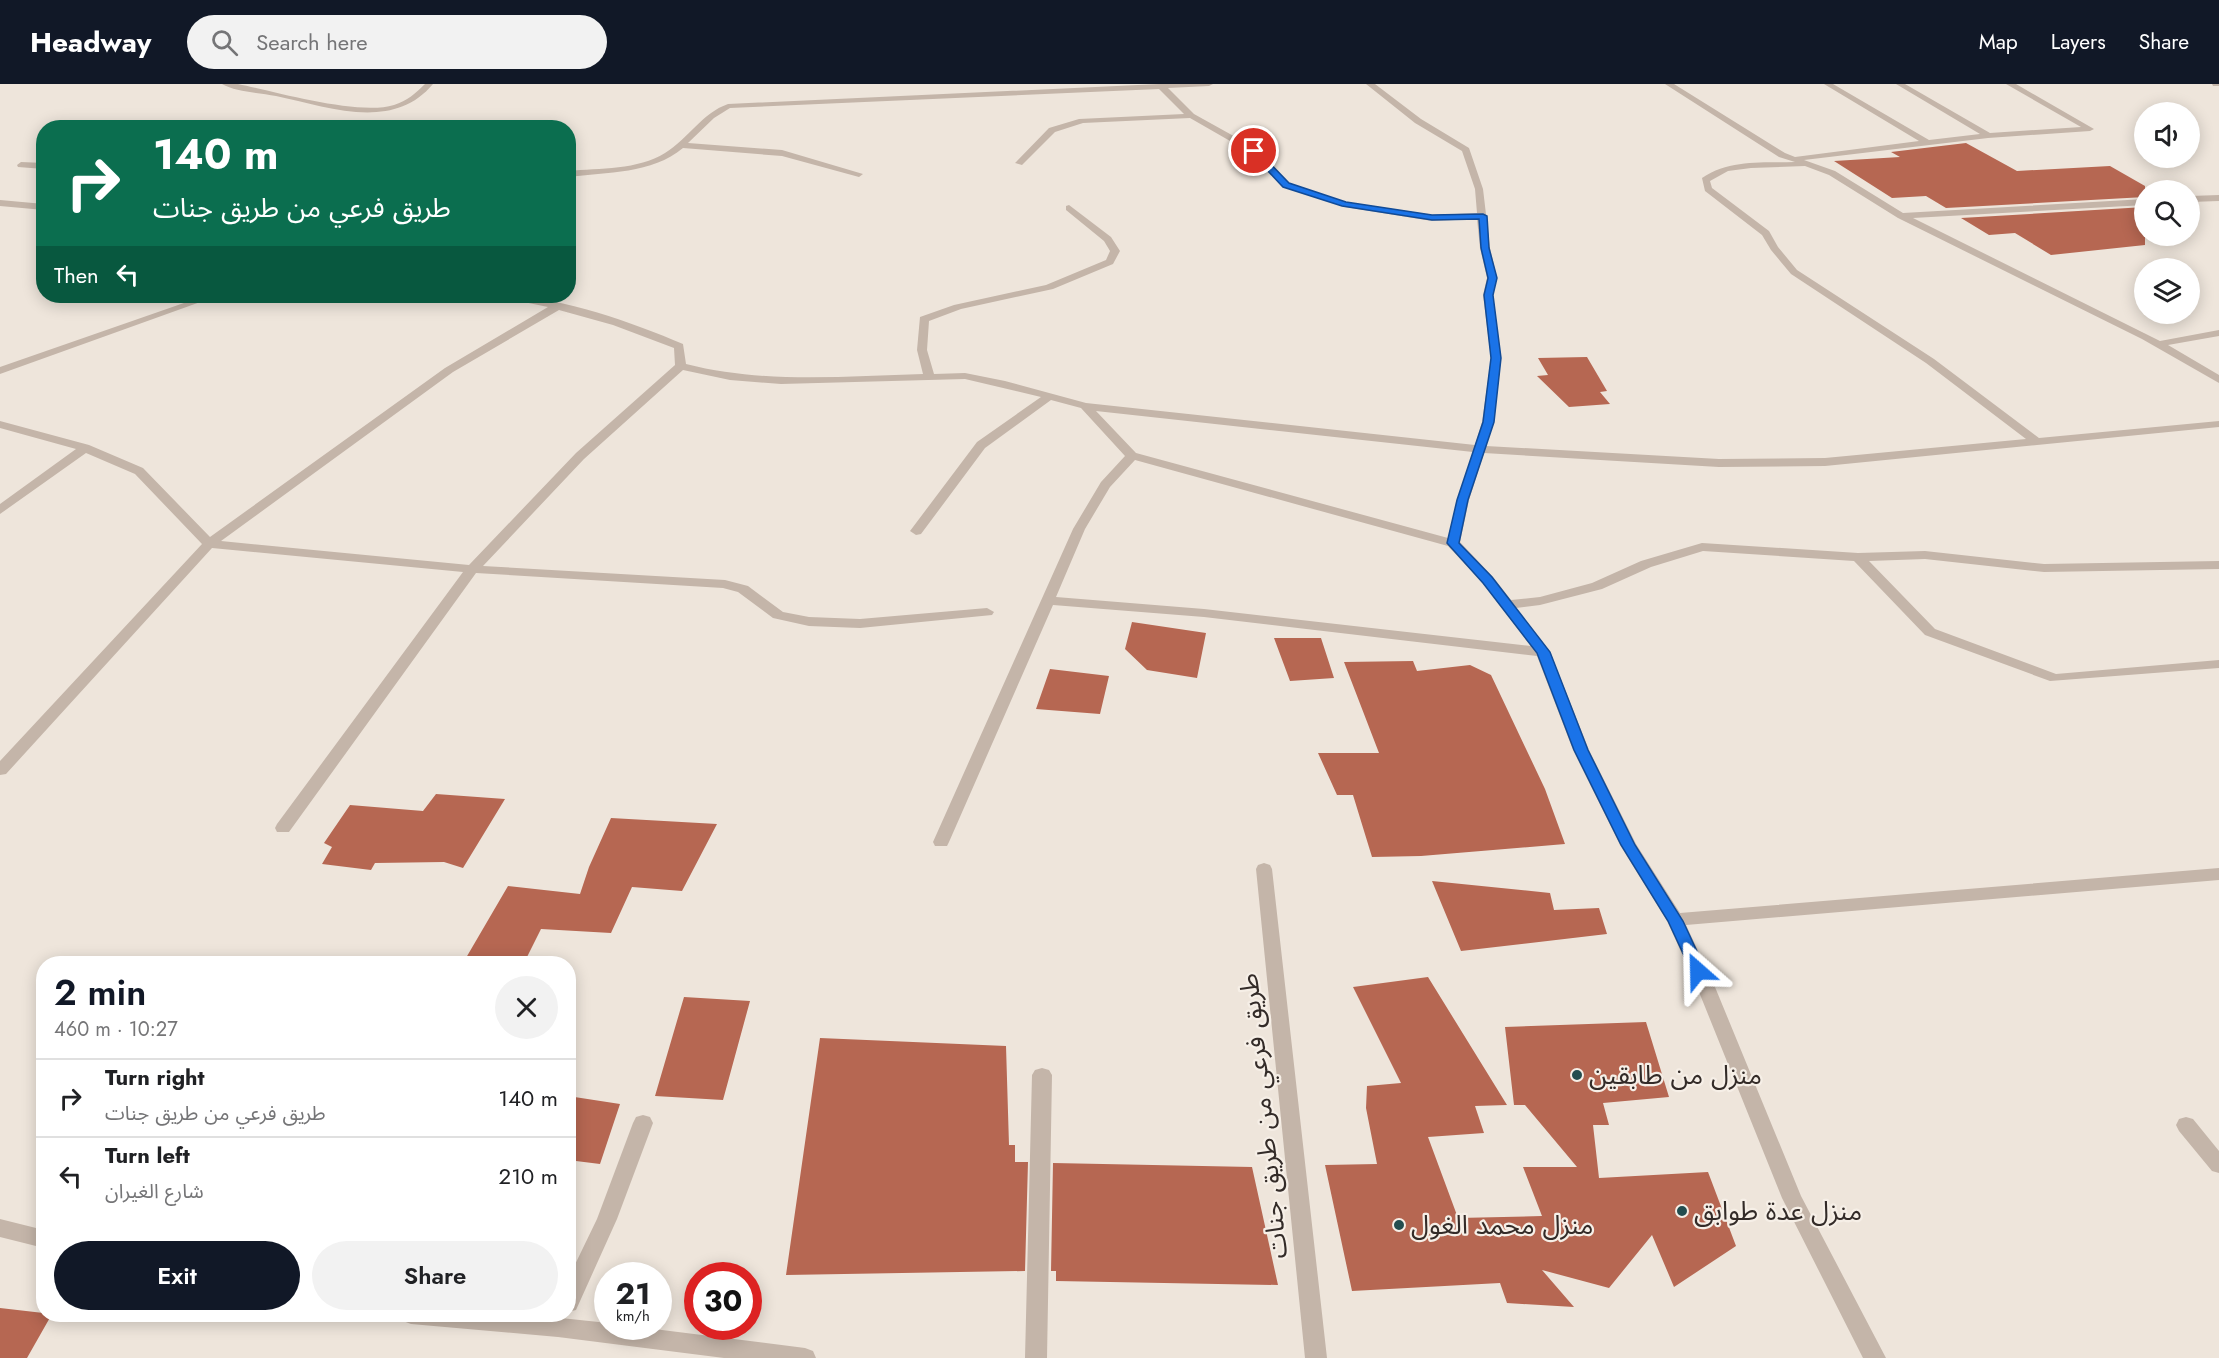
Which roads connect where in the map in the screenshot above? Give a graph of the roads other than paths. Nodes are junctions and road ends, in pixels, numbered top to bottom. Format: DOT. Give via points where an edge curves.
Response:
graph roads {
  1 [pos="226,84"];
  2 [pos="429,84"];
  3 [pos="1209,84"];
  4 [pos="1370,84"];
  5 [pos="1669,84"];
  6 [pos="1828,84"];
  7 [pos="1900,84"];
  8 [pos="2010,84"];
  9 [pos="1162,85"];
  10 [pos="1191,116"];
  11 [pos="1988,136"];
  12 [pos="1928,143"];
  13 [pos="682,146"];
  14 [pos="1792,159"];
  15 [pos="1019,163"];
  16 [pos="21,165"];
  17 [pos="1811,165"];
  18 [pos="36,166"];
  19 [pos="576,173"];
  20 [pos="859,174"];
  21 [pos="2219,198"];
  22 [pos="2200,199"];
  23 [pos="0,203"];
  24 [pos="2134,203"];
  25 [pos="36,206"];
  26 [pos="1069,208"];
  27 [pos="1483,216"];
  28 [pos="1901,216"];
  29 [pos="192,303"];
  30 [pos="543,303"];
  31 [pos="558,306"];
  32 [pos="2219,333"];
  33 [pos="2158,344"];
  34 [pos="681,366"];
  35 [pos="0,371"];
  36 [pos="929,377"];
  37 [pos="2219,380"];
  38 [pos="1050,396"];
  39 [pos="1085,406"];
  40 [pos="2219,424"];
  41 [pos="1,425"];
  42 [pos="2037,442"];
  43 [pos="85,448"];
  44 [pos="1481,449"];
  45 [pos="1132,456"];
  46 [pos="0,510"];
  47 [pos="916,531"];
  48 [pos="1453,543"];
  49 [pos="209,544"];
  50 [pos="1858,557"];
  51 [pos="2219,565"];
  52 [pos="472,569"];
  53 [pos="1047,600"];
  54 [pos="1507,604"];
  55 [pos="987,612"];
  56 [pos="1543,652"];
  57 [pos="2219,664"];
  58 [pos="0,770"];
  59 [pos="283,828"];
  60 [pos="941,842"];
  61 [pos="1264,869"];
  62 [pos="2219,874"];
  63 [pos="1675,921"];
  64 [pos="1042,1075"];
  65 [pos="643,1123"];
  66 [pos="2186,1125"];
  67 [pos="2219,1165"];
  68 [pos="0,1228"];
  69 [pos="36,1237"];
  70 [pos="576,1287"];
  71 [pos="574,1322"];
  72 [pos="806,1358"];
  73 [pos="1036,1358"];
  74 [pos="1316,1358"];
  75 [pos="1875,1358"];
  1 -- 2 [label="street" via="362,111 404,106"];
  3 -- 9 [label="street"];
  4 -- 27 [label="street" via="1418,121 1466,150"];
  5 -- 14 [label="street"];
  6 -- 12 [label="street"];
  7 -- 11 [label="street"];
  8 -- 11 [label="street" via="2090,129"];
  9 -- 10 [label="street"];
  9 -- 13 [label="street" via="738,105 715,112"];
  10 -- 15 [label="street" via="1082,121 1052,130"];
  10 -- 27 [label="street" via="1254,151 1286,185 1345,204 1432,218"];
  11 -- 12 [label="street"];
  12 -- 14 [label="street"];
  13 -- 19 [label="street" via="665,158 638,165"];
  13 -- 20 [label="street" via="782,153"];
  14 -- 17 [label="street"];
  16 -- 18 [label="street"];
  17 -- 28 [label="street" via="1846,180"];
  17 -- 42 [label="street" via="1727,168 1705,180 1708,189 1766,233 1794,272 1914,350"];
  21 -- 22 [label="street"];
  23 -- 25 [label="street"];
  24 -- 28 [label="street"];
  26 -- 36 [label="street" via="1108,239 1115,251 1110,262 1049,287 924,320 922,350"];
  27 -- 44 [label="street" via="1492,278 1489,304 1496,358"];
  28 -- 33 [label="street"];
  29 -- 35 [label="street"];
  30 -- 31 [label="street"];
  31 -- 34 [label="street" via="679,346"];
  31 -- 49 [label="street" via="450,370"];
  32 -- 33 [label="street"];
  33 -- 37 [label="street"];
  34 -- 36 [label="street" via="762,380"];
  34 -- 52 [label="street" via="580,456"];
  36 -- 38 [label="street" via="965,376"];
  38 -- 39 [label="street"];
  38 -- 47 [label="street" via="981,445"];
  39 -- 44 [label="street"];
  39 -- 45 [label="street"];
  40 -- 42 [label="street"];
  41 -- 43 [label="street"];
  42 -- 44 [label="street" via="1825,462 1719,463"];
  43 -- 46 [label="street"];
  43 -- 49 [label="street" via="139,471"];
  44 -- 48 [label="street"];
  45 -- 48 [label="street"];
  45 -- 53 [label="street" via="1105,486 1078,529"];
  48 -- 54 [label="street"];
  49 -- 52 [label="street"];
  49 -- 58 [label="street"];
  50 -- 51 [label="street" via="1925,555 2044,568"];
  50 -- 54 [label="street" via="1702,547 1646,564 1597,586 1540,601"];
  50 -- 57 [label="street" via="1930,632 2055,678"];
  52 -- 55 [label="street" via="725,584 743,590 782,617 850,625"];
  52 -- 59 [label="street"];
  53 -- 56 [label="street" via="1204,613"];
  53 -- 60 [label="street"];
  54 -- 56 [label="street"];
  56 -- 63 [label="street" via="1581,750 1628,845"];
  61 -- 74 [label="street, طريق فرعي من طريق جنات"];
  62 -- 63 [label="street"];
  63 -- 75 [label="street" via="1792,1198"];
  64 -- 73 [label="street"];
  65 -- 70 [label="street" via="607,1219"];
  66 -- 67 [label="street"];
  68 -- 69 [label="street"];
  71 -- 72 [label="street"];
}
